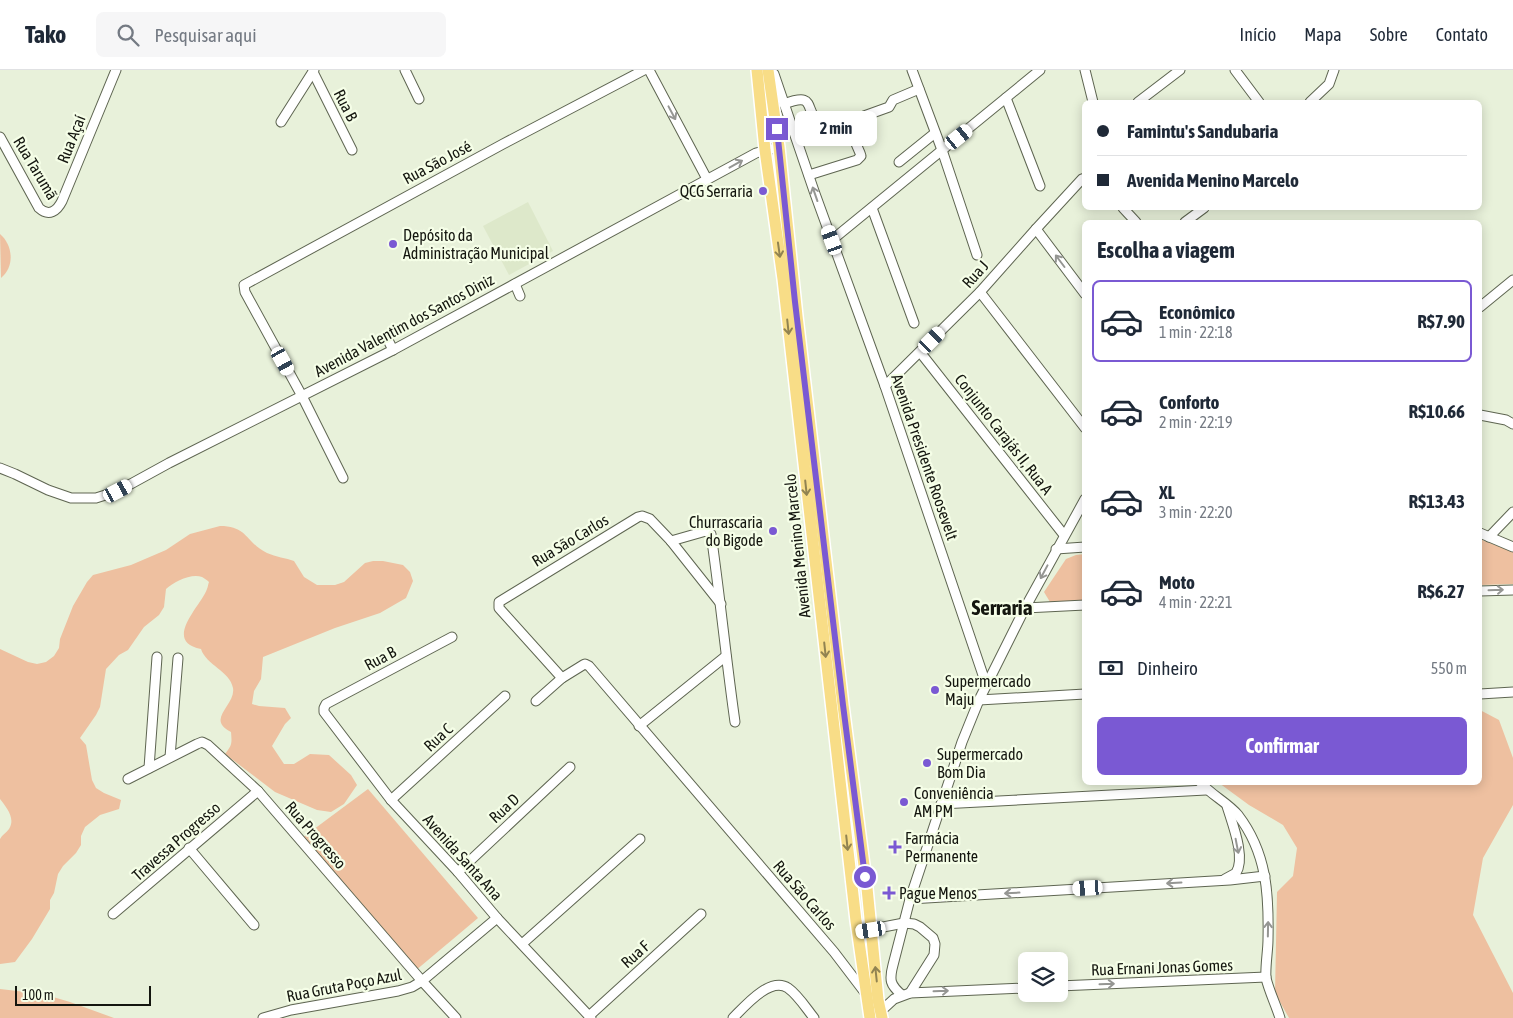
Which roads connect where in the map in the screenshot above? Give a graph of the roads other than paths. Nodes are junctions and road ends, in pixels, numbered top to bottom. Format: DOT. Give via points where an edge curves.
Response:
graph roads {
  1 [pos="116,70"];
  2 [pos="405,70"];
  3 [pos="644,70"];
  4 [pos="649,70"];
  5 [pos="757,70"];
  6 [pos="769,70"];
  7 [pos="912,70"];
  8 [pos="1040,70"];
  9 [pos="1085,70"];
  10 [pos="1180,70"];
  11 [pos="1235,70"];
  12 [pos="1334,70"];
  13 [pos="314,71"];
  14 [pos="919,89"];
  15 [pos="1006,98"];
  16 [pos="420,99"];
  17 [pos="1150,99"];
  18 [pos="1092,100"];
  19 [pos="1258,100"];
  20 [pos="1312,100"];
  21 [pos="784,104"];
  22 [pos="864,116"];
  23 [pos="281,122"];
  24 [pos="935,133"];
  25 [pos="0,137"];
  26 [pos="779,147"];
  27 [pos="352,150"];
  28 [pos="765,150"];
  29 [pos="942,150"];
  30 [pos="899,162"];
  31 [pos="809,175"];
  32 [pos="707,179"];
  33 [pos="1082,181"];
  34 [pos="1040,186"];
  35 [pos="872,208"];
  36 [pos="1125,210"];
  37 [pos="1201,210"];
  38 [pos="48,213"];
  39 [pos="1134,220"];
  40 [pos="1188,220"];
  41 [pos="1036,229"];
  42 [pos="832,240"];
  43 [pos="978,255"];
  44 [pos="1513,280"];
  45 [pos="515,284"];
  46 [pos="1082,290"];
  47 [pos="980,292"];
  48 [pos="520,296"];
  49 [pos="1482,305"];
  50 [pos="914,322"];
  51 [pos="388,340"];
  52 [pos="393,350"];
  53 [pos="920,352"];
  54 [pos="885,386"];
  55 [pos="302,396"];
  56 [pos="1482,415"];
  57 [pos="1082,424"];
  58 [pos="1513,424"];
  59 [pos="0,468"];
  60 [pos="344,478"];
  61 [pos="1082,504"];
  62 [pos="1513,512"];
  63 [pos="1482,534"];
  64 [pos="1064,535"];
  65 [pos="1489,537"];
  66 [pos="671,541"];
  67 [pos="1513,546"];
  68 [pos="1082,547"];
  69 [pos="1056,549"];
  70 [pos="1513,590"];
  71 [pos="1482,591"];
  72 [pos="722,604"];
  73 [pos="1082,605"];
  74 [pos="1025,608"];
  75 [pos="452,637"];
  76 [pos="726,656"];
  77 [pos="157,657"];
  78 [pos="178,658"];
  79 [pos="562,678"];
  80 [pos="986,684"];
  81 [pos="1513,692"];
  82 [pos="1082,694"];
  83 [pos="1482,694"];
  84 [pos="505,696"];
  85 [pos="979,700"];
  86 [pos="536,701"];
  87 [pos="324,708"];
  88 [pos="735,722"];
  89 [pos="639,726"];
  90 [pos="170,757"];
  91 [pos="570,767"];
  92 [pos="149,768"];
  93 [pos="128,779"];
  94 [pos="1203,786"];
  95 [pos="258,790"];
  96 [pos="391,800"];
  97 [pos="942,804"];
  98 [pos="1226,804"];
  99 [pos="640,839"];
  100 [pos="189,848"];
  101 [pos="458,872"];
  102 [pos="1265,876"];
  103 [pos="1223,880"];
  104 [pos="910,899"];
  105 [pos="113,914"];
  106 [pos="701,914"];
  107 [pos="497,918"];
  108 [pos="904,923"];
  109 [pos="254,925"];
  110 [pos="871,930"];
  111 [pos="857,932"];
  112 [pos="522,944"];
  113 [pos="1266,977"];
  114 [pos="422,981"];
  115 [pos="1068,986"];
  116 [pos="1018,988"];
  117 [pos="866,994"];
  118 [pos="906,994"];
  119 [pos="881,1014"];
  120 [pos="590,1017"];
  121 [pos="263,1018"];
  122 [pos="456,1018"];
  123 [pos="733,1018"];
  124 [pos="814,1018"];
  125 [pos="870,1018"];
  126 [pos="1280,1018"];
  1 -- 38 [label="street, Rua Açaí" via="62,201 57,209"];
  2 -- 16 [label="street"];
  3 -- 55 [label="street, Rua São José" via="246,283 245,292"];
  4 -- 32 [label="street, one-way"];
  5 -- 28 [label="main road, Avenida Menino Marcelo"];
  6 -- 21 [label="street, Avenida Presidente Roosevelt" via="774,74"];
  6 -- 26 [label="main road, Avenida Menino Marcelo"];
  7 -- 14 [label="street"];
  8 -- 15 [label="street"];
  9 -- 18 [label="street"];
  10 -- 17 [label="street"];
  11 -- 19 [label="street"];
  12 -- 20 [label="street" via="1329,84"];
  13 -- 23 [label="street"];
  13 -- 27 [label="street, Rua B"];
  14 -- 22 [label="street" via="893,100 889,108"];
  14 -- 24 [label="street"];
  15 -- 29 [label="street"];
  15 -- 34 [label="street"];
  21 -- 31 [label="street, Avenida Presidente Roosevelt"];
  21 -- 31 [label="street" via="797,99 806,101 818,122 845,118 860,153 857,160"];
  24 -- 29 [label="street"];
  24 -- 30 [label="street"];
  25 -- 38 [label="street, Rua Tarumã" via="39,208"];
  26 -- 28 [label="street, Avenida Valentim dos Santos Diniz"];
  26 -- 110 [label="main road, Avenida Menino Marcelo"];
  32 -- 28 [label="street, Avenida Valentim dos Santos Diniz, one-way"];
  28 -- 111 [label="main road, Avenida Menino Marcelo, one-way" via="783,279"];
  29 -- 35 [label="street"];
  29 -- 43 [label="street"];
  42 -- 31 [label="street, Avenida Presidente Roosevelt, one-way"];
  32 -- 45 [label="street, Avenida Valentim dos Santos Diniz"];
  33 -- 41 [label="street, Rua J"];
  35 -- 42 [label="street"];
  35 -- 50 [label="street"];
  36 -- 39 [label="street"];
  37 -- 40 [label="street"];
  46 -- 41 [label="street, one-way"];
  41 -- 47 [label="street, Rua J"];
  42 -- 54 [label="street, Avenida Presidente Roosevelt"];
  44 -- 49 [label="street"];
  45 -- 48 [label="street"];
  45 -- 52 [label="street, Avenida Valentim dos Santos Diniz"];
  47 -- 53 [label="street, Rua J"];
  47 -- 57 [label="street"];
  51 -- 52 [label="street"];
  52 -- 55 [label="street, Avenida Valentim dos Santos Diniz"];
  53 -- 54 [label="street, Rua J"];
  53 -- 64 [label="street, Conjunto Carajás II, Rua A"];
  54 -- 80 [label="street, Avenida Presidente Roosevelt"];
  55 -- 59 [label="street, Avenida Valentim dos Santos Diniz" via="118,491 96,498 60,495"];
  55 -- 60 [label="street"];
  56 -- 58 [label="street"];
  61 -- 64 [label="street"];
  62 -- 65 [label="street"];
  63 -- 65 [label="street"];
  64 -- 69 [label="street"];
  65 -- 67 [label="street"];
  66 -- 72 [label="street, Rua São Carlos"];
  66 -- 72 [label="street" via="710,531"];
  66 -- 79 [label="street, Rua São Carlos" via="650,519 638,517 499,602 499,608"];
  68 -- 69 [label="street"];
  69 -- 74 [label="street, one-way"];
  71 -- 70 [label="street, one-way"];
  72 -- 76 [label="street"];
  73 -- 74 [label="street"];
  74 -- 80 [label="street"];
  75 -- 87 [label="street, Rua B" via="326,704"];
  76 -- 88 [label="street"];
  76 -- 89 [label="street"];
  77 -- 92 [label="street"];
  78 -- 90 [label="street"];
  79 -- 86 [label="street"];
  79 -- 89 [label="street, Rua São Carlos" via="585,664 589,666"];
  80 -- 85 [label="street"];
  81 -- 83 [label="street"];
  82 -- 85 [label="street"];
  84 -- 96 [label="street, Rua C"];
  85 -- 97 [label="street"];
  87 -- 96 [label="street, Avenida Santa Ana"];
  89 -- 117 [label="street, Rua São Carlos" via="834,952"];
  90 -- 92 [label="street, Rua Progresso"];
  90 -- 95 [label="street, Rua Progresso" via="205,743"];
  91 -- 101 [label="street, Rua D"];
  92 -- 93 [label="street, Rua Progresso"];
  94 -- 97 [label="street"];
  94 -- 98 [label="street"];
  95 -- 100 [label="street, Travessa Progresso"];
  95 -- 114 [label="street, Rua Progresso"];
  96 -- 101 [label="street, Avenida Santa Ana"];
  97 -- 104 [label="street"];
  98 -- 102 [label="street" via="1237,814 1254,842"];
  98 -- 103 [label="street, one-way" via="1240,862 1236,873"];
  99 -- 112 [label="street"];
  100 -- 105 [label="street, Travessa Progresso"];
  100 -- 109 [label="street"];
  101 -- 107 [label="street, Avenida Santa Ana"];
  102 -- 103 [label="street"];
  113 -- 102 [label="street, one-way" via="1268,892"];
  103 -- 104 [label="street, one-way"];
  104 -- 108 [label="street"];
  106 -- 120 [label="street, Rua F"];
  107 -- 112 [label="street, Avenida Santa Ana"];
  107 -- 114 [label="street, Rua Gruta Poço Azul"];
  108 -- 110 [label="street"];
  108 -- 118 [label="street" via="890,976 892,985"];
  108 -- 118 [label="street" via="920,927 935,944 934,955"];
  110 -- 111 [label="street"];
  119 -- 110 [label="main road, Avenida Menino Marcelo, one-way"];
  111 -- 117 [label="main road, Avenida Menino Marcelo"];
  112 -- 120 [label="street, Avenida Santa Ana"];
  115 -- 113 [label="street, Rua Ernani Jonas Gomes, one-way"];
  113 -- 126 [label="street"];
  114 -- 121 [label="street, Rua Gruta Poço Azul" via="398,991"];
  114 -- 122 [label="street, Rua Progresso"];
  118 -- 116 [label="street, one-way"];
  117 -- 125 [label="main road, Avenida Menino Marcelo"];
  118 -- 119 [label="street" via="894,1000"];
  123 -- 124 [label="street" via="762,991 776,985 787,987"];
}
